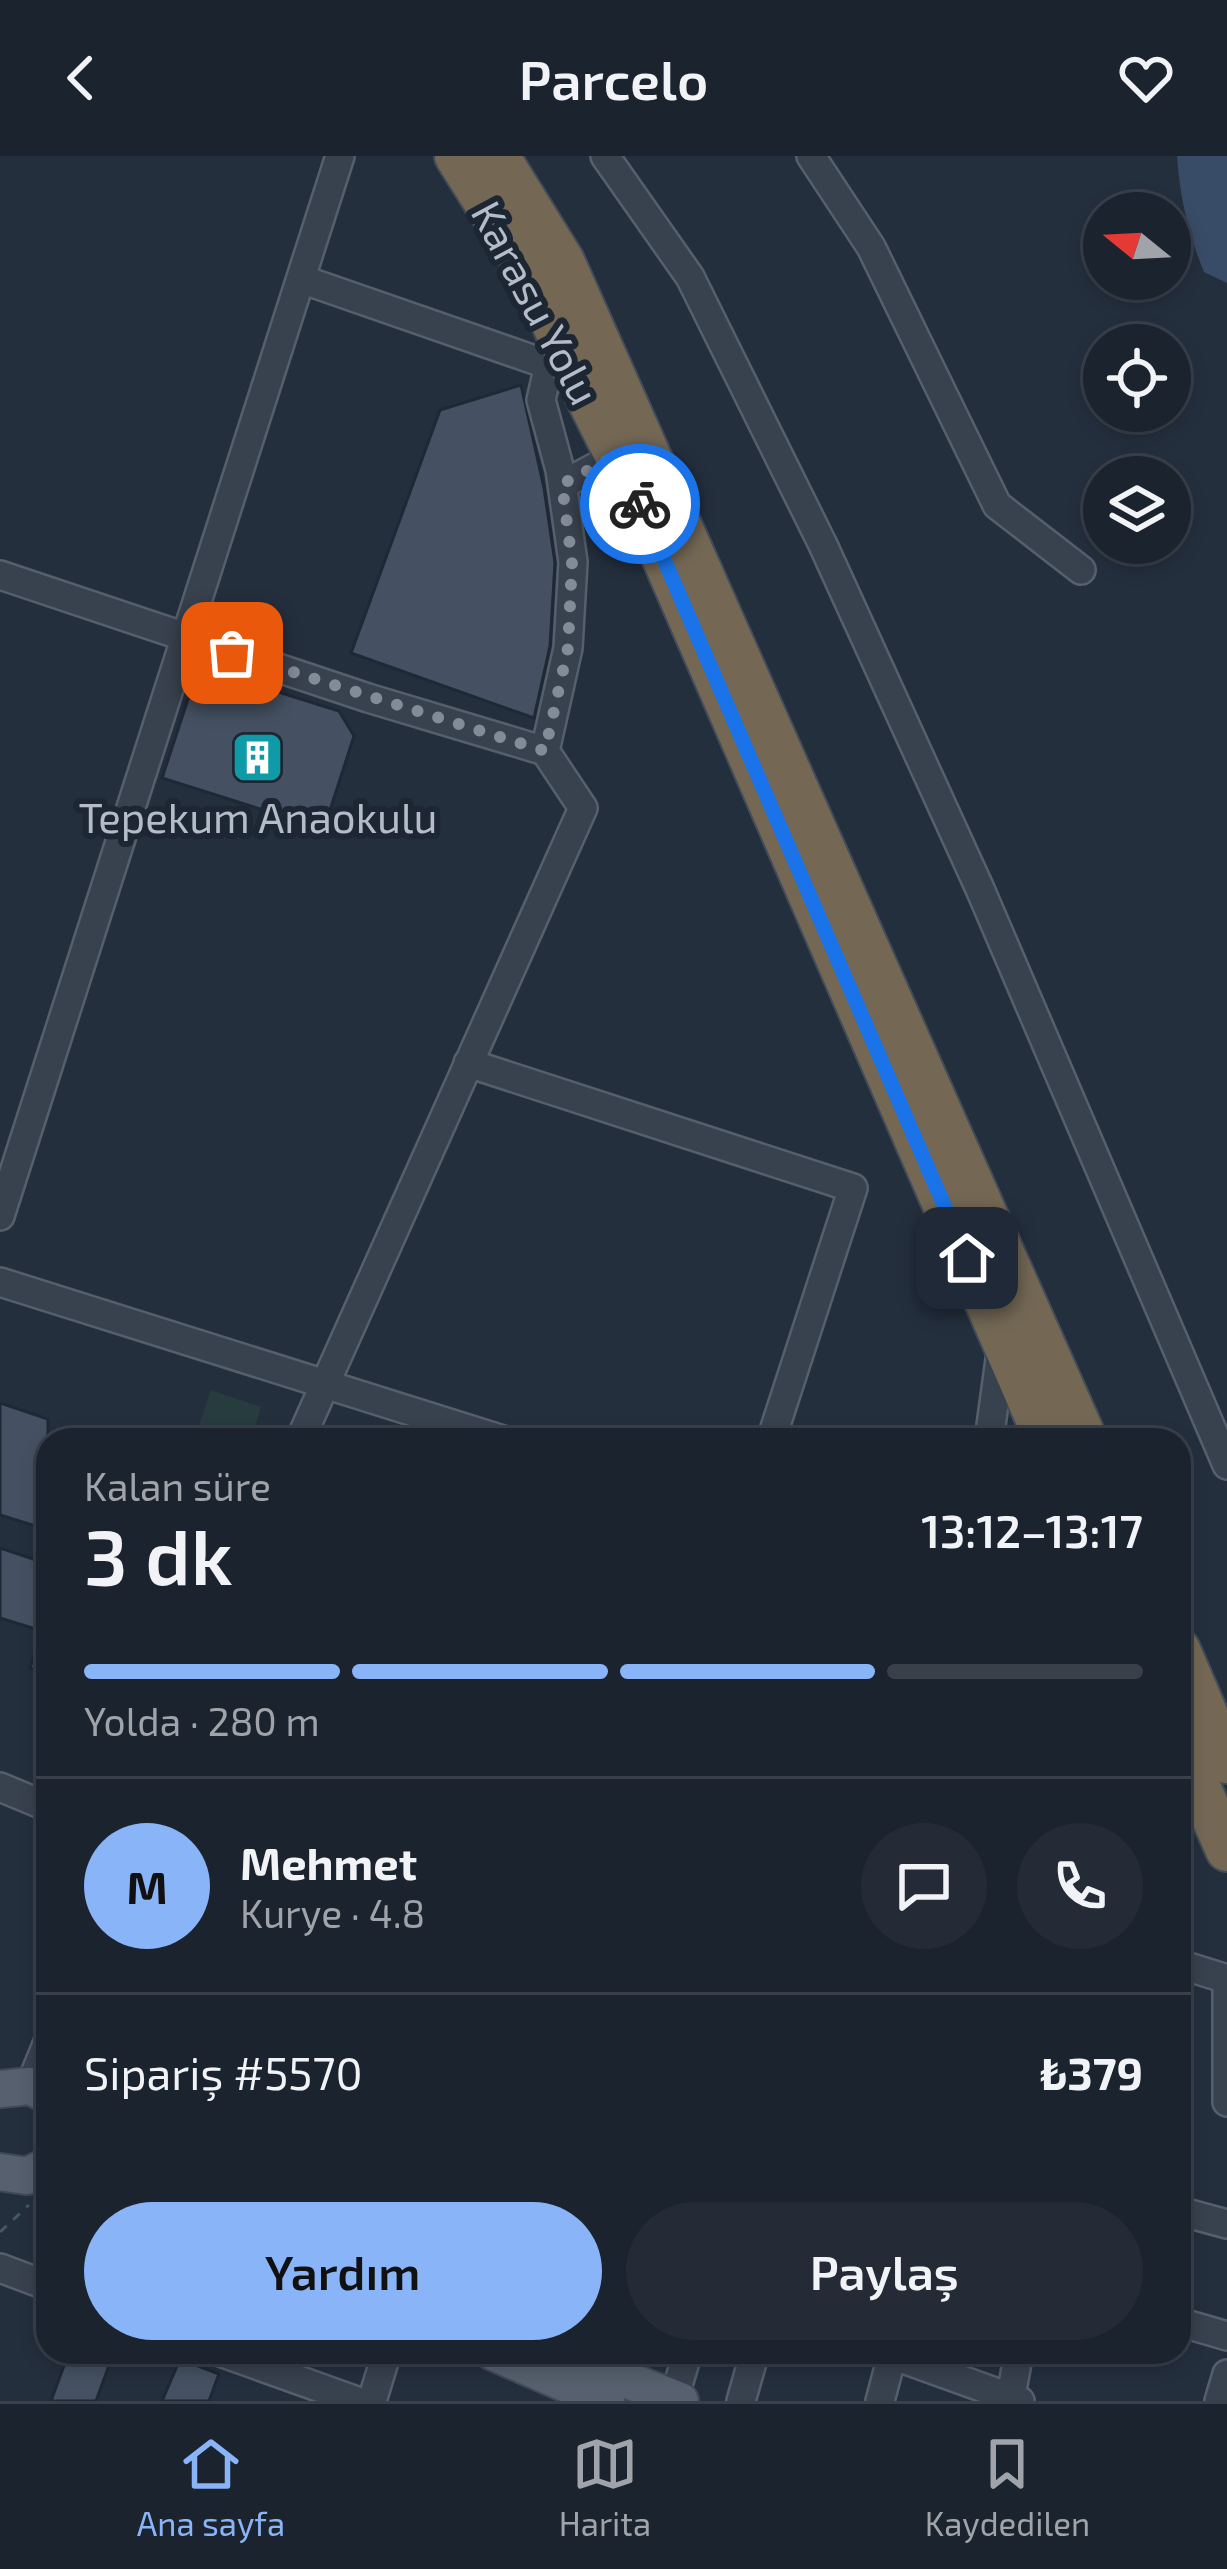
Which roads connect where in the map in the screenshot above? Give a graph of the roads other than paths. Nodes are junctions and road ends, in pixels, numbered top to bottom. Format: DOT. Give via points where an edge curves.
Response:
graph roads {
  1 [pos="340,156"];
  2 [pos="456,156"];
  3 [pos="497,156"];
  4 [pos="605,156"];
  5 [pos="812,156"];
  6 [pos="301,279"];
  7 [pos="555,353"];
  8 [pos="616,456"];
  9 [pos="562,484"];
  10 [pos="1081,570"];
  11 [pos="0,575"];
  12 [pos="187,638"];
  13 [pos="545,751"];
  14 [pos="468,1063"];
  15 [pos="0,1216"];
  16 [pos="0,1282"];
  17 [pos="1002,1340"];
  18 [pos="324,1384"];
  19 [pos="305,1428"];
  20 [pos="464,1428"];
  21 [pos="775,1428"];
  22 [pos="990,1428"];
  23 [pos="1041,1428"];
  24 [pos="1081,1428"];
  25 [pos="1227,1465"];
  26 [pos="1191,1678"];
  27 [pos="1227,1762"];
  28 [pos="1191,1768"];
  29 [pos="0,1787"];
  30 [pos="36,1802"];
  31 [pos="1227,1850"];
  32 [pos="1191,1968"];
  33 [pos="1227,1979"];
  34 [pos="1227,2102"];
  35 [pos="1191,2214"];
  36 [pos="1227,2224"];
  37 [pos="0,2268"];
  38 [pos="36,2282"];
  39 [pos="1191,2326"];
  40 [pos="1227,2336"];
  41 [pos="254,2364"];
  42 [pos="383,2364"];
  43 [pos="521,2364"];
  44 [pos="587,2364"];
  45 [pos="685,2364"];
  46 [pos="752,2364"];
  47 [pos="890,2364"];
  48 [pos="919,2364"];
  49 [pos="1018,2364"];
  50 [pos="1227,2374"];
  51 [pos="677,2400"];
  52 [pos="1014,2400"];
  53 [pos="357,2401"];
  54 [pos="372,2401"];
  55 [pos="606,2401"];
  56 [pos="741,2401"];
  57 [pos="880,2401"];
  58 [pos="1219,2401"];
  1 -- 6 [label="street"];
  2 -- 7 [label="highway, Karasu Yolu" via="536,283"];
  3 -- 24 [label="highway" via="563,261"];
  4 -- 25 [label="street" via="691,278 823,545"];
  5 -- 10 [label="street" via="871,247 998,505"];
  6 -- 7 [label="street" via="518,354"];
  6 -- 12 [label="street"];
  7 -- 8 [label="highway, Karasu Yolu"];
  7 -- 9 [label="street" via="541,400"];
  8 -- 9 [label="street"];
  8 -- 17 [label="highway, Karasu Yolu"];
  9 -- 13 [label="street" via="572,562 568,648"];
  11 -- 12 [label="street"];
  12 -- 13 [label="street"];
  12 -- 15 [label="street"];
  13 -- 14 [label="street" via="583,808"];
  14 -- 18 [label="street"];
  14 -- 21 [label="street" via="854,1188"];
  16 -- 18 [label="street"];
  17 -- 22 [label="street"];
  17 -- 23 [label="highway, Karasu Yolu"];
  18 -- 19 [label="street"];
  18 -- 20 [label="street"];
  26 -- 27 [label="highway"];
  28 -- 31 [label="highway"];
  29 -- 30 [label="street"];
  32 -- 33 [label="street"];
  33 -- 34 [label="street"];
  35 -- 36 [label="street"];
  37 -- 38 [label="street"];
  39 -- 40 [label="street"];
  41 -- 53 [label="street"];
  42 -- 54 [label="street"];
  43 -- 55 [label="main road"];
  44 -- 51 [label="main road"];
  45 -- 51 [label="street"];
  46 -- 56 [label="street"];
  47 -- 57 [label="street"];
  48 -- 52 [label="street"];
  49 -- 52 [label="street"];
  50 -- 58 [label="street"];
}
